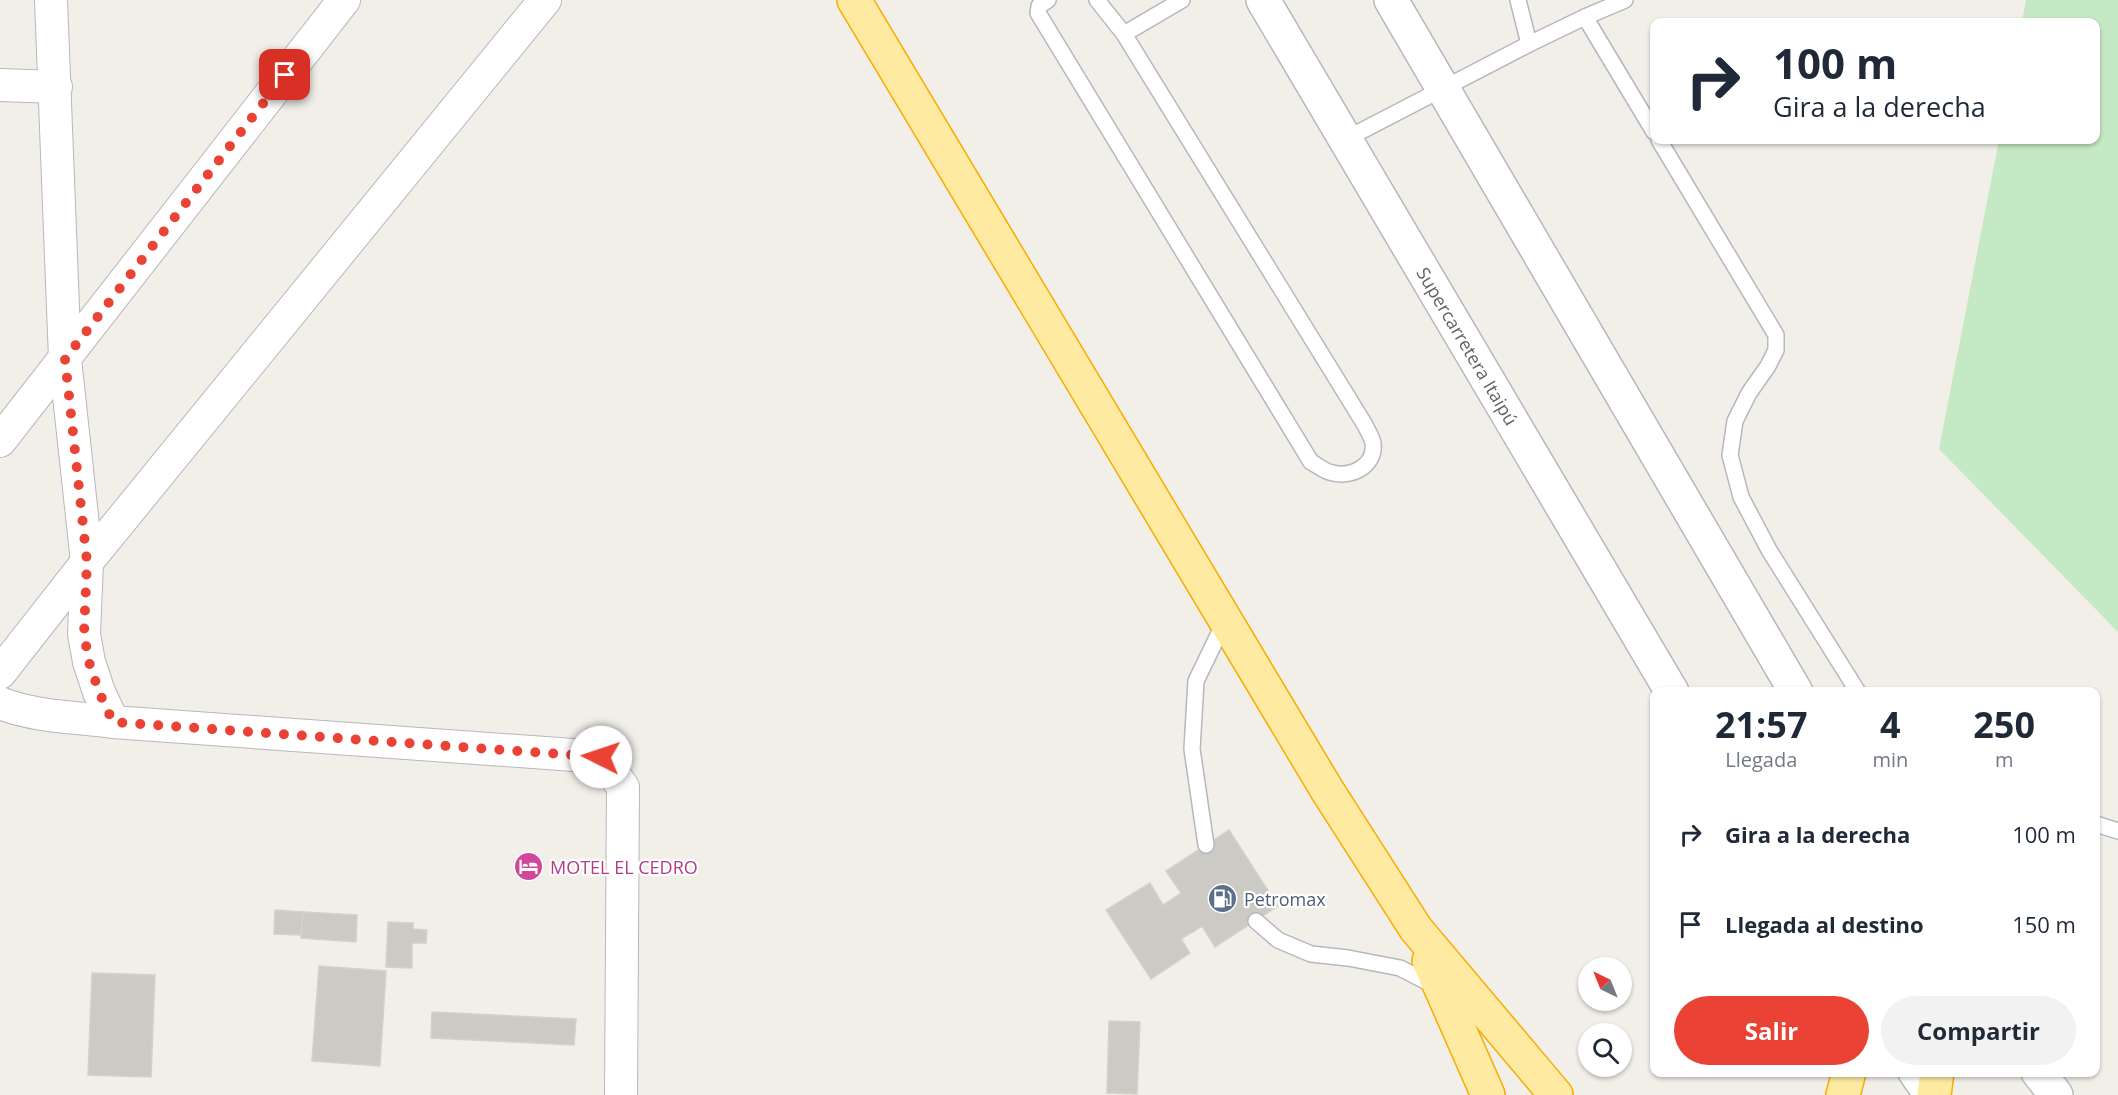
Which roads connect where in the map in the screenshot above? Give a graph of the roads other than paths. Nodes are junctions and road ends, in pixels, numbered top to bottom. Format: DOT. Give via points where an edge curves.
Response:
graph roads {
  1 [pos="51,0"];
  2 [pos="344,0"];
  3 [pos="545,0"];
  4 [pos="854,0"];
  5 [pos="1048,0"];
  6 [pos="1097,0"];
  7 [pos="1182,0"];
  8 [pos="1263,0"];
  9 [pos="1391,0"];
  10 [pos="1518,0"];
  11 [pos="1625,0"];
  12 [pos="1585,16"];
  13 [pos="1124,34"];
  14 [pos="1529,44"];
  15 [pos="0,85"];
  16 [pos="56,87"];
  17 [pos="1443,89"];
  18 [pos="1650,125"];
  19 [pos="1344,140"];
  20 [pos="1661,144"];
  21 [pos="65,359"];
  22 [pos="0,441"];
  23 [pos="87,562"];
  24 [pos="1225,621"];
  25 [pos="0,673"];
  26 [pos="1669,687"];
  27 [pos="1793,687"];
  28 [pos="1855,687"];
  29 [pos="0,703"];
  30 [pos="113,722"];
  31 [pos="2100,825"];
  32 [pos="2118,831"];
  33 [pos="1206,845"];
  34 [pos="1256,921"];
  35 [pos="1416,929"];
  36 [pos="1442,990"];
  37 [pos="1848,1077"];
  38 [pos="1919,1077"];
  39 [pos="1935,1077"];
  40 [pos="2042,1077"];
  41 [pos="621,1095"];
  42 [pos="1488,1095"];
  43 [pos="1556,1095"];
  44 [pos="1843,1095"];
  45 [pos="1932,1095"];
  46 [pos="2056,1095"];
  1 -- 16 [label="street"];
  2 -- 21 [label="street"];
  3 -- 23 [label="street"];
  4 -- 24 [label="highway"];
  5 -- 13 [label="lane" via="1039,6 1038,14 1311,462 1330,472 1357,472 1370,459 1372,451 1373,442 1365,425"];
  6 -- 13 [label="lane"];
  7 -- 13 [label="lane"];
  8 -- 19 [label="street, Supercarretera Itaipú"];
  9 -- 17 [label="street"];
  10 -- 14 [label="lane"];
  11 -- 12 [label="lane"];
  12 -- 14 [label="lane"];
  12 -- 18 [label="lane"];
  14 -- 17 [label="lane"];
  15 -- 16 [label="street"];
  16 -- 21 [label="street"];
  17 -- 19 [label="lane"];
  17 -- 27 [label="street"];
  19 -- 26 [label="street, Supercarretera Itaipú"];
  20 -- 28 [label="lane" via="1776,335 1776,350 1735,421 1730,455 1741,497"];
  21 -- 22 [label="street"];
  21 -- 23 [label="street"];
  23 -- 25 [label="street"];
  23 -- 30 [label="street" via="84,634 92,672"];
  24 -- 33 [label="lane" via="1196,681 1192,749"];
  24 -- 35 [label="highway"];
  29 -- 30 [label="street"];
  30 -- 41 [label="street" via="601,757 623,787"];
  31 -- 32 [label="lane"];
  34 -- 36 [label="lane" via="1278,940 1311,954 1400,968"];
  35 -- 36 [label="highway"];
  35 -- 43 [label="highway"];
  36 -- 42 [label="highway"];
  37 -- 44 [label="highway"];
  38 -- 45 [label="street"];
  39 -- 45 [label="highway"];
  40 -- 46 [label="street"];
}
